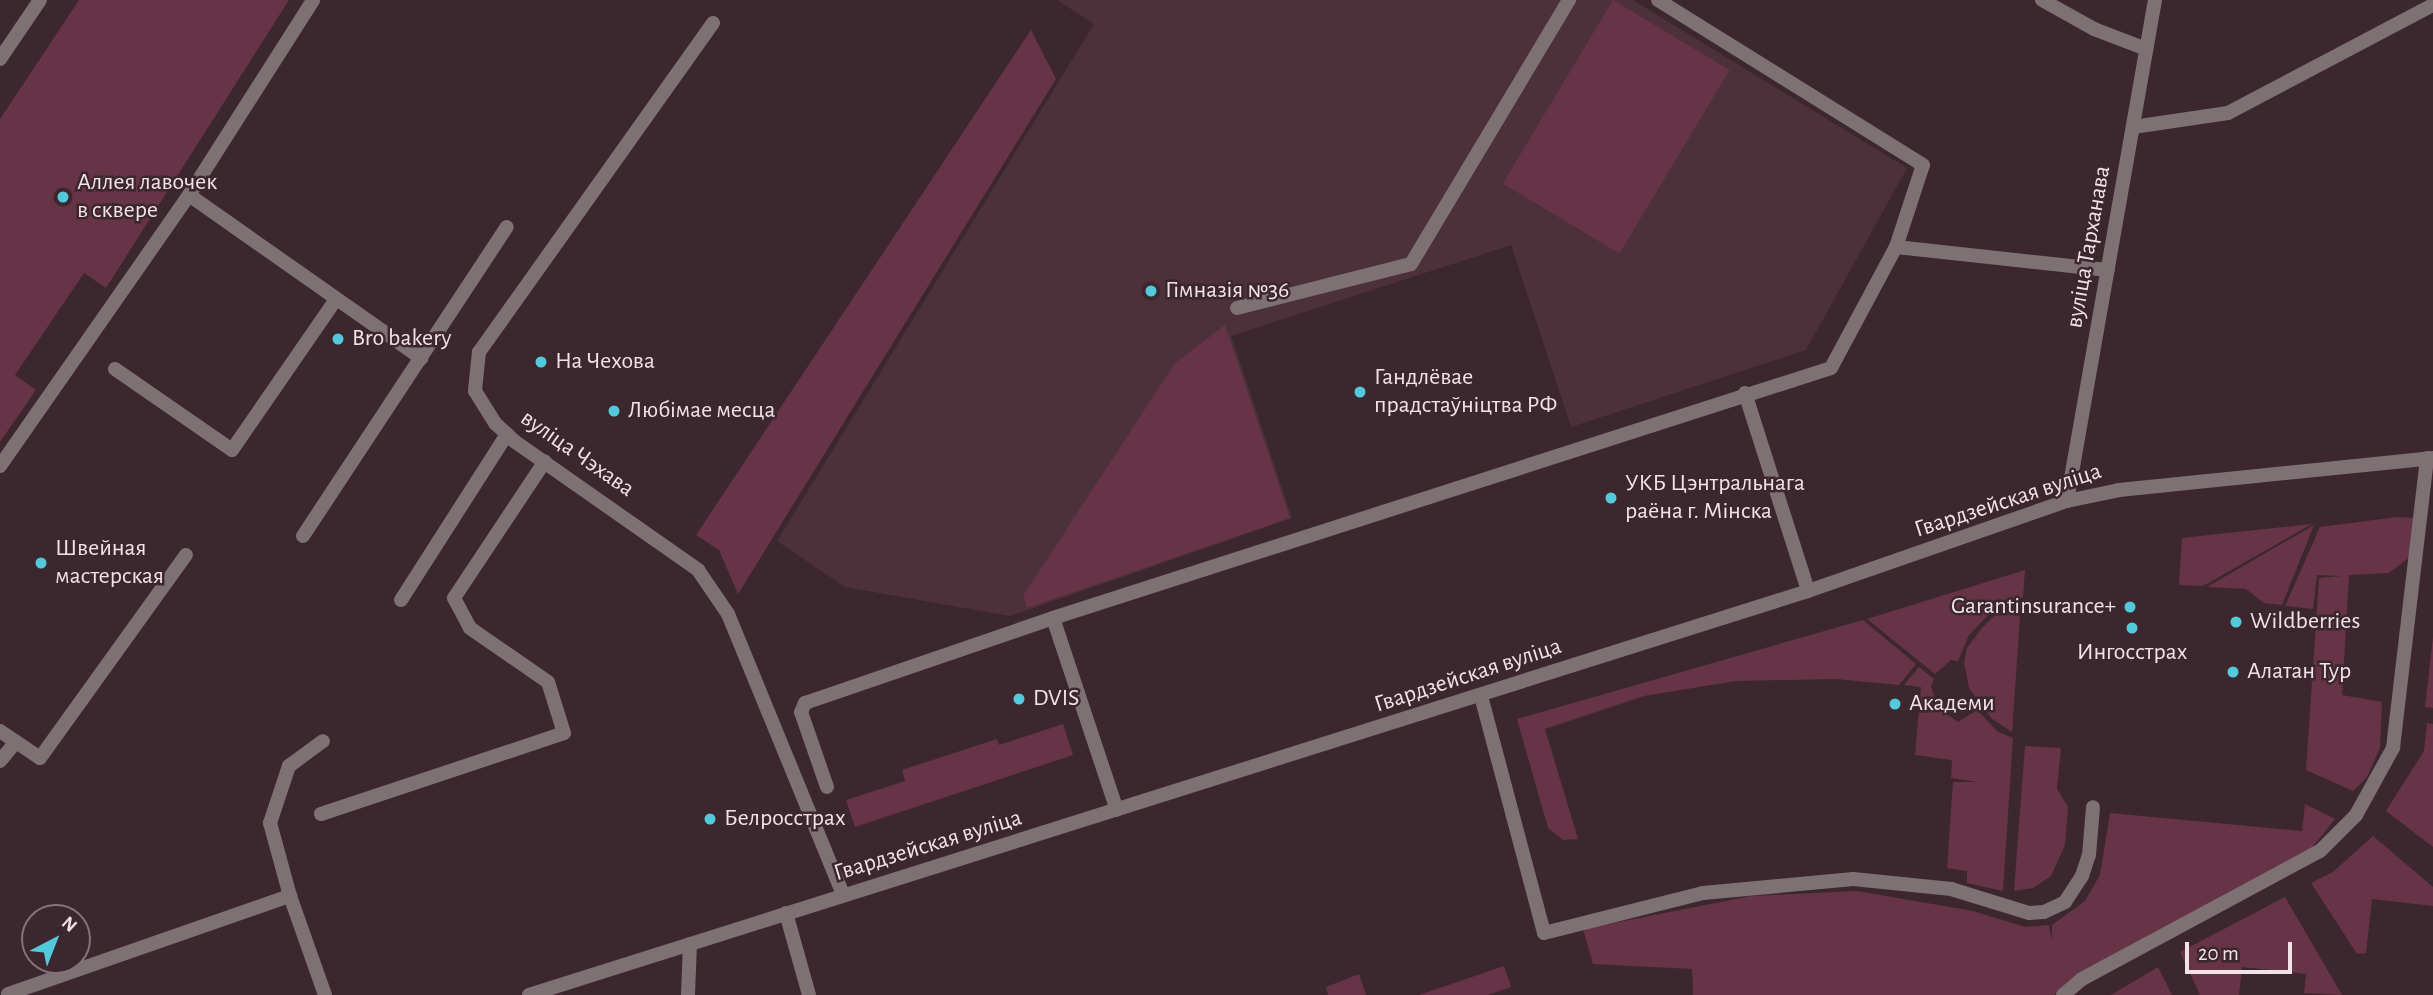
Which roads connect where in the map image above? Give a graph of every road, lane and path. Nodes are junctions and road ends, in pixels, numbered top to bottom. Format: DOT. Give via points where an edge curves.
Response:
graph roads {
  1 [pos="40,0"];
  2 [pos="313,0"];
  3 [pos="1569,0"];
  4 [pos="1658,0"];
  5 [pos="2042,0"];
  6 [pos="2155,0"];
  7 [pos="2433,5"];
  8 [pos="713,23"];
  9 [pos="2146,49"];
  10 [pos="0,59"];
  11 [pos="2133,127"];
  12 [pos="189,195"];
  13 [pos="508,227"];
  14 [pos="1896,247"];
  15 [pos="2108,270"];
  16 [pos="336,299"];
  17 [pos="1237,308"];
  18 [pos="421,358"];
  19 [pos="115,369"];
  20 [pos="1745,393"];
  21 [pos="507,434"];
  22 [pos="2430,458"];
  23 [pos="545,461"];
  24 [pos="0,466"];
  25 [pos="2067,501"];
  26 [pos="303,537"];
  27 [pos="186,555"];
  28 [pos="1808,591"];
  29 [pos="401,600"];
  30 [pos="1053,618"];
  31 [pos="1481,696"];
  32 [pos="0,731"];
  33 [pos="16,741"];
  34 [pos="323,741"];
  35 [pos="0,761"];
  36 [pos="827,787"];
  37 [pos="2093,807"];
  38 [pos="1117,810"];
  39 [pos="321,814"];
  40 [pos="842,895"];
  41 [pos="290,896"];
  42 [pos="786,913"];
  43 [pos="690,944"];
  44 [pos="8,994"];
  45 [pos="325,995"];
  46 [pos="529,995"];
  47 [pos="688,995"];
  48 [pos="808,995"];
  49 [pos="2063,995"];
  1 -- 10 [label="street"];
  2 -- 12 [label="street"];
  3 -- 17 [label="street" via="1411,264"];
  4 -- 14 [label="street" via="1923,166"];
  5 -- 9 [label="street" via="2094,29"];
  6 -- 9 [label="street, вуліца Тарханава"];
  7 -- 11 [label="street" via="2228,113"];
  8 -- 21 [label="street, вуліца Чэхава" via="480,352 475,391"];
  9 -- 11 [label="street, вуліца Тарханава"];
  11 -- 15 [label="street, вуліца Тарханава"];
  12 -- 16 [label="street"];
  12 -- 24 [label="street"];
  13 -- 18 [label="street"];
  14 -- 15 [label="street"];
  14 -- 20 [label="street" via="1831,368"];
  15 -- 25 [label="street, вуліца Тарханава"];
  16 -- 18 [label="street"];
  16 -- 19 [label="street" via="232,450"];
  18 -- 26 [label="street"];
  20 -- 28 [label="street"];
  20 -- 30 [label="street"];
  21 -- 23 [label="street, вуліца Чэхава"];
  21 -- 29 [label="street"];
  22 -- 25 [label="street, Гвардзейская вуліца" via="2119,490"];
  22 -- 49 [label="street" via="2393,748 2356,816 2320,851 2081,979"];
  23 -- 39 [label="street" via="454,598 470,628 548,682 564,733"];
  23 -- 40 [label="street, вуліца Чэхава" via="652,534 706,581 728,614"];
  25 -- 28 [label="street, Гвардзейская вуліца"];
  27 -- 33 [label="street" via="40,758"];
  28 -- 31 [label="street, Гвардзейская вуліца"];
  30 -- 36 [label="street" via="805,704 801,712"];
  30 -- 38 [label="street"];
  31 -- 37 [label="street" via="1544,933 1703,893 1853,879 1951,889 2029,913 2044,912 2065,902 2082,876 2089,855"];
  31 -- 38 [label="street, Гвардзейская вуліца"];
  32 -- 33 [label="street"];
  33 -- 35 [label="street"];
  34 -- 41 [label="street" via="289,766 270,823"];
  38 -- 40 [label="street, Гвардзейская вуліца"];
  40 -- 42 [label="street, Гвардзейская вуліца"];
  41 -- 44 [label="street"];
  41 -- 45 [label="street"];
  42 -- 43 [label="street, Гвардзейская вуліца"];
  42 -- 48 [label="street"];
  43 -- 46 [label="street, Гвардзейская вуліца"];
  43 -- 47 [label="street"];
}
